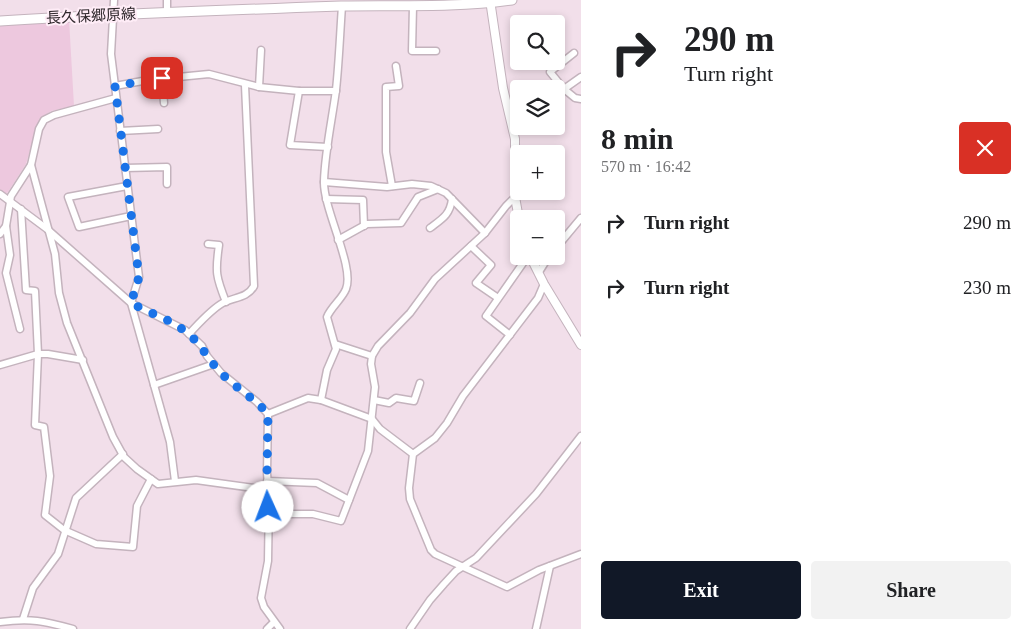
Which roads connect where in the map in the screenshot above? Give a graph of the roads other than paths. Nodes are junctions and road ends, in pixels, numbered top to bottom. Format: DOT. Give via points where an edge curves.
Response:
graph roads {
  1 [pos="114,0"];
  2 [pos="167,0"];
  3 [pos="512,0"];
  4 [pos="491,2"];
  5 [pos="376,3"];
  6 [pos="342,6"];
  7 [pos="413,6"];
  8 [pos="167,12"];
  9 [pos="114,14"];
  10 [pos="0,21"];
  11 [pos="261,50"];
  12 [pos="436,51"];
  13 [pos="574,53"];
  14 [pos="396,66"];
  15 [pos="581,77"];
  16 [pos="162,78"];
  17 [pos="557,80"];
  18 [pos="245,85"];
  19 [pos="115,86"];
  20 [pos="259,88"];
  21 [pos="565,88"];
  22 [pos="565,90"];
  23 [pos="299,91"];
  24 [pos="336,91"];
  25 [pos="116,98"];
  26 [pos="581,99"];
  27 [pos="164,103"];
  28 [pos="510,108"];
  29 [pos="158,129"];
  30 [pos="120,131"];
  31 [pos="328,147"];
  32 [pos="31,165"];
  33 [pos="125,168"];
  34 [pos="324,182"];
  35 [pos="167,184"];
  36 [pos="127,186"];
  37 [pos="392,186"];
  38 [pos="438,189"];
  39 [pos="0,194"];
  40 [pos="326,199"];
  41 [pos="452,199"];
  42 [pos="512,200"];
  43 [pos="10,201"];
  44 [pos="20,209"];
  45 [pos="131,216"];
  46 [pos="581,218"];
  47 [pos="6,226"];
  48 [pos="364,226"];
  49 [pos="430,228"];
  50 [pos="47,229"];
  51 [pos="485,233"];
  52 [pos="0,234"];
  53 [pos="565,237"];
  54 [pos="338,240"];
  55 [pos="208,244"];
  56 [pos="471,246"];
  57 [pos="522,265"];
  58 [pos="535,265"];
  59 [pos="543,265"];
  60 [pos="539,272"];
  61 [pos="544,284"];
  62 [pos="498,298"];
  63 [pos="226,302"];
  64 [pos="131,303"];
  65 [pos="20,329"];
  66 [pos="189,334"];
  67 [pos="510,335"];
  68 [pos="581,343"];
  69 [pos="335,344"];
  70 [pos="38,354"];
  71 [pos="372,356"];
  72 [pos="83,360"];
  73 [pos="214,364"];
  74 [pos="0,365"];
  75 [pos="420,383"];
  76 [pos="154,386"];
  77 [pos="321,400"];
  78 [pos="374,400"];
  79 [pos="268,414"];
  80 [pos="372,419"];
  81 [pos="581,436"];
  82 [pos="123,454"];
  83 [pos="413,454"];
  84 [pos="151,479"];
  85 [pos="175,481"];
  86 [pos="267,481"];
  87 [pos="268,490"];
  88 [pos="349,500"];
  89 [pos="268,507"];
  90 [pos="66,531"];
  91 [pos="581,554"];
  92 [pos="550,566"];
  93 [pos="463,567"];
  94 [pos="23,619"];
  95 [pos="0,622"];
  96 [pos="274,622"];
  97 [pos="73,629"];
  98 [pos="267,629"];
  99 [pos="280,629"];
  100 [pos="410,629"];
  101 [pos="536,629"];
  1 -- 9 [label="street"];
  2 -- 8 [label="street"];
  3 -- 4 [label="main road, 長久保郷原線"];
  4 -- 7 [label="main road, 長久保郷原線"];
  4 -- 28 [label="street" via="503,88"];
  5 -- 6 [label="main road, 長久保郷原線"];
  5 -- 7 [label="main road, 長久保郷原線"];
  6 -- 8 [label="main road, 長久保郷原線"];
  6 -- 24 [label="street"];
  7 -- 12 [label="street" via="412,51"];
  8 -- 9 [label="main road, 長久保郷原線"];
  9 -- 10 [label="main road, 長久保郷原線"];
  9 -- 19 [label="street" via="111,54"];
  11 -- 20 [label="street"];
  13 -- 17 [label="street" via="550,72"];
  14 -- 37 [label="street" via="399,86 386,86 386,152"];
  15 -- 21 [label="street"];
  16 -- 18 [label="street" via="209,74"];
  16 -- 19 [label="street"];
  16 -- 27 [label="street"];
  18 -- 20 [label="street"];
  18 -- 63 [label="street" via="255,280 251,292"];
  19 -- 25 [label="street"];
  20 -- 23 [label="street"];
  22 -- 26 [label="street" via="574,98"];
  23 -- 24 [label="street"];
  23 -- 31 [label="street" via="290,145"];
  24 -- 31 [label="street"];
  25 -- 30 [label="street"];
  25 -- 32 [label="street" via="44,120 39,128"];
  29 -- 30 [label="street"];
  30 -- 33 [label="street"];
  31 -- 34 [label="street"];
  32 -- 43 [label="street"];
  32 -- 50 [label="street"];
  33 -- 35 [label="street" via="167,167"];
  33 -- 36 [label="street"];
  34 -- 37 [label="street"];
  34 -- 40 [label="street"];
  36 -- 45 [label="street"];
  36 -- 45 [label="street" via="68,197 79,227"];
  37 -- 38 [label="street" via="412,184"];
  38 -- 41 [label="street"];
  38 -- 48 [label="street" via="418,197 401,223"];
  39 -- 43 [label="street"];
  40 -- 48 [label="street" via="363,200"];
  40 -- 54 [label="street"];
  41 -- 49 [label="street" via="445,217"];
  41 -- 51 [label="street"];
  42 -- 51 [label="street"];
  43 -- 44 [label="street"];
  43 -- 47 [label="street"];
  44 -- 50 [label="street"];
  44 -- 70 [label="street" via="26,290 35,291"];
  45 -- 64 [label="street" via="139,277"];
  46 -- 53 [label="street"];
  47 -- 52 [label="street"];
  47 -- 65 [label="street" via="10,255 6,273"];
  48 -- 54 [label="street"];
  50 -- 64 [label="street"];
  50 -- 72 [label="street" via="55,254 59,293 67,323"];
  51 -- 56 [label="street"];
  54 -- 69 [label="street" via="348,282 327,317"];
  55 -- 63 [label="street" via="219,245 217,279"];
  56 -- 62 [label="street" via="491,265 476,283"];
  56 -- 71 [label="street" via="435,279"];
  57 -- 62 [label="street"];
  58 -- 60 [label="street"];
  59 -- 60 [label="street"];
  60 -- 61 [label="street"];
  61 -- 67 [label="street" via="538,298"];
  61 -- 68 [label="street"];
  62 -- 67 [label="street" via="486,316"];
  63 -- 66 [label="street"];
  64 -- 66 [label="street"];
  64 -- 76 [label="street"];
  66 -- 73 [label="street"];
  67 -- 83 [label="street" via="435,438"];
  69 -- 71 [label="street"];
  69 -- 77 [label="street"];
  70 -- 72 [label="street"];
  70 -- 74 [label="street"];
  70 -- 90 [label="street" via="35,424 44,427 50,476 45,515"];
  71 -- 78 [label="street"];
  72 -- 82 [label="street" via="113,437"];
  73 -- 76 [label="street"];
  73 -- 79 [label="street"];
  75 -- 78 [label="street" via="414,402 396,398 390,403"];
  76 -- 85 [label="street" via="170,442"];
  77 -- 79 [label="street" via="308,398"];
  77 -- 80 [label="street"];
  78 -- 80 [label="street"];
  79 -- 86 [label="street"];
  80 -- 83 [label="street"];
  80 -- 88 [label="street" via="368,451"];
  81 -- 93 [label="street" via="536,494 476,558"];
  82 -- 84 [label="street" via="136,469"];
  82 -- 90 [label="street" via="76,498"];
  83 -- 93 [label="street" via="408,488 410,499 431,550"];
  84 -- 85 [label="street" via="158,484"];
  84 -- 90 [label="street" via="137,506 133,547 96,544"];
  85 -- 87 [label="street" via="196,480"];
  86 -- 87 [label="street"];
  86 -- 88 [label="street" via="317,483"];
  87 -- 89 [label="street"];
  88 -- 89 [label="street" via="341,522"];
  89 -- 96 [label="street" via="268,561 261,594 264,607"];
  90 -- 94 [label="street" via="58,554 33,588"];
  91 -- 92 [label="street"];
  92 -- 93 [label="street" via="507,587"];
  92 -- 101 [label="street"];
  93 -- 100 [label="street" via="430,600"];
  94 -- 95 [label="street"];
  94 -- 97 [label="street"];
  96 -- 98 [label="street"];
  96 -- 99 [label="street"];
}
